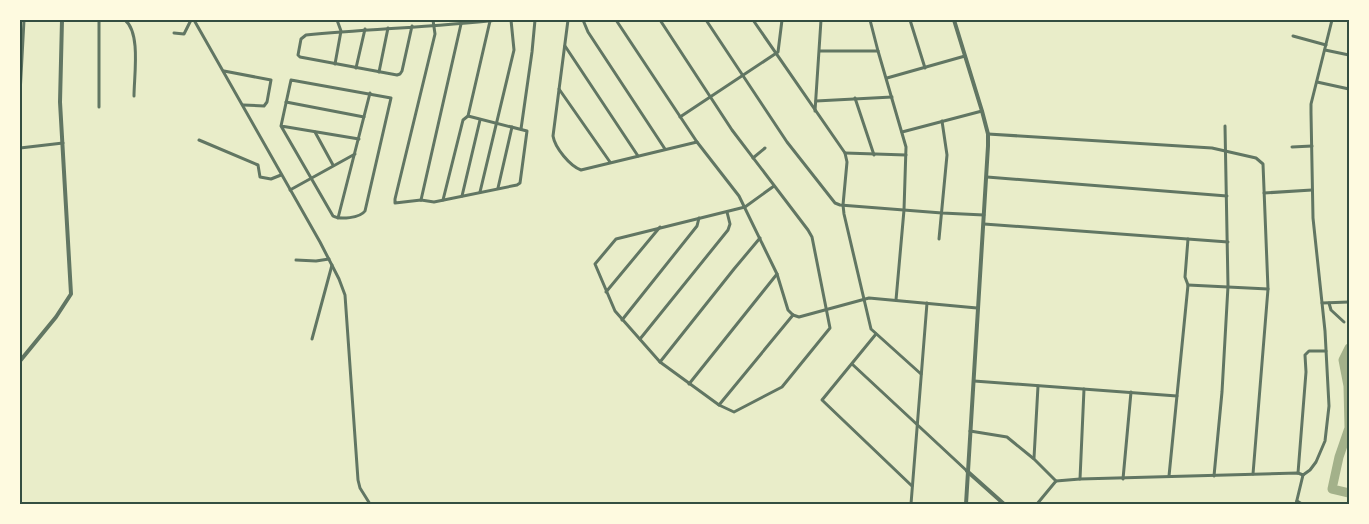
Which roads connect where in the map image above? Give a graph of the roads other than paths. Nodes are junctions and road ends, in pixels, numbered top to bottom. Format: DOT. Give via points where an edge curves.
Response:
graph roads {
  1 [pos="24,20"];
  2 [pos="62,20"];
  3 [pos="100,20"];
  4 [pos="125,20"];
  5 [pos="192,20"];
  6 [pos="337,20"];
  7 [pos="433,20"];
  8 [pos="498,20"];
  9 [pos="512,20"];
  10 [pos="535,20"];
  11 [pos="568,20"];
  12 [pos="583,20"];
  13 [pos="616,20"];
  14 [pos="660,20"];
  15 [pos="706,20"];
  16 [pos="753,20"];
  17 [pos="782,20"];
  18 [pos="821,20"];
  19 [pos="870,20"];
  20 [pos="910,20"];
  21 [pos="954,20"];
  22 [pos="1332,20"];
  23 [pos="490,21"];
  24 [pos="461,24"];
  25 [pos="434,25"];
  26 [pos="412,26"];
  27 [pos="388,28"];
  28 [pos="365,30"];
  29 [pos="341,31"];
  30 [pos="174,33"];
  31 [pos="1293,36"];
  32 [pos="1326,45"];
  33 [pos="565,46"];
  34 [pos="1324,50"];
  35 [pos="820,51"];
  36 [pos="878,51"];
  37 [pos="776,54"];
  38 [pos="1349,55"];
  39 [pos="965,56"];
  40 [pos="335,64"];
  41 [pos="356,68"];
  42 [pos="925,68"];
  43 [pos="223,71"];
  44 [pos="379,72"];
  45 [pos="20,75"];
  46 [pos="743,76"];
  47 [pos="887,78"];
  48 [pos="1317,82"];
  49 [pos="558,88"];
  50 [pos="1348,89"];
  51 [pos="370,93"];
  52 [pos="20,94"];
  53 [pos="134,96"];
  54 [pos="710,96"];
  55 [pos="892,97"];
  56 [pos="855,98"];
  57 [pos="816,101"];
  58 [pos="286,102"];
  59 [pos="242,105"];
  60 [pos="99,107"];
  61 [pos="815,111"];
  62 [pos="982,111"];
  63 [pos="468,116"];
  64 [pos="680,117"];
  65 [pos="364,118"];
  66 [pos="480,120"];
  67 [pos="942,120"];
  68 [pos="496,123"];
  69 [pos="281,126"];
  70 [pos="1225,126"];
  71 [pos="512,127"];
  72 [pos="521,129"];
  73 [pos="315,132"];
  74 [pos="902,132"];
  75 [pos="988,134"];
  76 [pos="359,139"];
  77 [pos="198,140"];
  78 [pos="697,142"];
  79 [pos="63,143"];
  80 [pos="1292,146"];
  81 [pos="1312,146"];
  82 [pos="20,148"];
  83 [pos="765,148"];
  84 [pos="665,149"];
  85 [pos="1225,151"];
  86 [pos="845,153"];
  87 [pos="355,154"];
  88 [pos="874,155"];
  89 [pos="906,155"];
  90 [pos="638,156"];
  91 [pos="752,158"];
  92 [pos="610,162"];
  93 [pos="333,165"];
  94 [pos="281,175"];
  95 [pos="987,177"];
  96 [pos="311,178"];
  97 [pos="774,186"];
  98 [pos="498,188"];
  99 [pos="290,190"];
  100 [pos="1312,190"];
  101 [pos="480,192"];
  102 [pos="1264,193"];
  103 [pos="462,196"];
  104 [pos="1227,196"];
  105 [pos="421,200"];
  106 [pos="442,200"];
  107 [pos="843,205"];
  108 [pos="745,207"];
  109 [pos="904,210"];
  110 [pos="727,212"];
  111 [pos="942,214"];
  112 [pos="985,215"];
  113 [pos="338,218"];
  114 [pos="699,218"];
  115 [pos="984,224"];
  116 [pos="660,227"];
  117 [pos="760,238"];
  118 [pos="939,239"];
  119 [pos="1188,239"];
  120 [pos="1228,242"];
  121 [pos="329,259"];
  122 [pos="296,260"];
  123 [pos="332,264"];
  124 [pos="777,274"];
  125 [pos="1188,285"];
  126 [pos="1228,286"];
  127 [pos="1268,289"];
  128 [pos="606,292"];
  129 [pos="863,299"];
  130 [pos="896,300"];
  131 [pos="1349,302"];
  132 [pos="1322,303"];
  133 [pos="1328,303"];
  134 [pos="927,304"];
  135 [pos="977,308"];
  136 [pos="826,309"];
  137 [pos="793,315"];
  138 [pos="622,320"];
  139 [pos="1344,322"];
  140 [pos="876,334"];
  141 [pos="312,339"];
  142 [pos="640,339"];
  143 [pos="1326,351"];
  144 [pos="20,361"];
  145 [pos="660,362"];
  146 [pos="852,364"];
  147 [pos="921,374"];
  148 [pos="974,381"];
  149 [pos="689,384"];
  150 [pos="1038,386"];
  151 [pos="1084,389"];
  152 [pos="1131,392"];
  153 [pos="1177,396"];
  154 [pos="719,405"];
  155 [pos="917,424"];
  156 [pos="970,431"];
  157 [pos="1034,459"];
  158 [pos="967,471"];
  159 [pos="1298,473"];
  160 [pos="1253,474"];
  161 [pos="1303,475"];
  162 [pos="1214,476"];
  163 [pos="1169,477"];
  164 [pos="1123,478"];
  165 [pos="1080,479"];
  166 [pos="1056,482"];
  167 [pos="912,486"];
  168 [pos="1296,503"];
  169 [pos="370,504"];
  170 [pos="911,504"];
  171 [pos="966,504"];
  172 [pos="1004,504"];
  173 [pos="1037,504"];
  174 [pos="1302,504"];
  1 -- 45 [label="street"];
  2 -- 79 [label="street" via="60,94"];
  3 -- 60 [label="street"];
  4 -- 53 [label="street" via="135,39"];
  5 -- 30 [label="street" via="184,34"];
  5 -- 43 [label="street"];
  6 -- 29 [label="street"];
  7 -- 25 [label="street"];
  8 -- 23 [label="street"];
  9 -- 68 [label="street" via="514,50"];
  10 -- 72 [label="street"];
  11 -- 33 [label="street"];
  12 -- 84 [label="street"];
  13 -- 64 [label="street"];
  14 -- 54 [label="street"];
  15 -- 46 [label="street"];
  16 -- 37 [label="street"];
  17 -- 37 [label="street"];
  18 -- 35 [label="street"];
  19 -- 36 [label="street"];
  20 -- 42 [label="street"];
  21 -- 39 [label="street"];
  22 -- 32 [label="street"];
  23 -- 24 [label="street"];
  23 -- 63 [label="street"];
  24 -- 25 [label="street"];
  24 -- 105 [label="street"];
  25 -- 26 [label="street"];
  25 -- 105 [label="street" via="435,34 394,199 398,204"];
  26 -- 27 [label="street"];
  26 -- 44 [label="street" via="400,74"];
  27 -- 28 [label="street"];
  27 -- 44 [label="street"];
  28 -- 29 [label="street"];
  28 -- 41 [label="street"];
  29 -- 40 [label="street"];
  29 -- 40 [label="street" via="302,36 298,52 300,57"];
  31 -- 32 [label="street"];
  32 -- 34 [label="street"];
  33 -- 49 [label="street"];
  33 -- 90 [label="street"];
  34 -- 38 [label="street"];
  34 -- 48 [label="street"];
  35 -- 36 [label="street"];
  35 -- 57 [label="street"];
  36 -- 47 [label="street"];
  37 -- 46 [label="street"];
  37 -- 61 [label="street"];
  39 -- 42 [label="street"];
  39 -- 62 [label="street"];
  40 -- 41 [label="street"];
  41 -- 44 [label="street"];
  42 -- 47 [label="street"];
  43 -- 59 [label="street"];
  43 -- 59 [label="street" via="271,80 264,106"];
  45 -- 52 [label="street"];
  46 -- 54 [label="street"];
  46 -- 107 [label="street" via="808,170 837,205"];
  47 -- 55 [label="street"];
  48 -- 50 [label="street"];
  48 -- 81 [label="street" via="1311,104"];
  49 -- 92 [label="street"];
  49 -- 92 [label="street" via="554,142 575,168 581,170"];
  51 -- 58 [label="street" via="292,80"];
  51 -- 65 [label="street"];
  51 -- 113 [label="street" via="391,98 391,101 365,211 361,215"];
  54 -- 64 [label="street"];
  54 -- 91 [label="street"];
  55 -- 56 [label="street"];
  55 -- 74 [label="street"];
  56 -- 57 [label="street"];
  56 -- 88 [label="street"];
  57 -- 61 [label="street"];
  58 -- 65 [label="street"];
  58 -- 69 [label="street"];
  59 -- 94 [label="street"];
  61 -- 86 [label="street"];
  62 -- 67 [label="street"];
  62 -- 75 [label="street"];
  63 -- 66 [label="street"];
  63 -- 106 [label="street" via="463,120"];
  64 -- 78 [label="street"];
  65 -- 76 [label="street"];
  66 -- 68 [label="street"];
  66 -- 103 [label="street"];
  67 -- 74 [label="street"];
  67 -- 111 [label="street" via="948,155"];
  68 -- 71 [label="street"];
  68 -- 101 [label="street"];
  69 -- 73 [label="street"];
  69 -- 96 [label="street"];
  70 -- 85 [label="street"];
  71 -- 72 [label="street"];
  71 -- 98 [label="street"];
  72 -- 98 [label="street" via="528,134 521,181 517,185"];
  73 -- 76 [label="street"];
  73 -- 93 [label="street"];
  74 -- 89 [label="street"];
  75 -- 85 [label="street"];
  75 -- 95 [label="street"];
  76 -- 87 [label="street"];
  77 -- 94 [label="street" via="258,165 260,177 270,179"];
  78 -- 84 [label="street"];
  78 -- 108 [label="street" via="730,182"];
  79 -- 82 [label="street"];
  79 -- 144 [label="street" via="72,294"];
  80 -- 81 [label="street"];
  81 -- 100 [label="street"];
  83 -- 91 [label="street"];
  84 -- 90 [label="street"];
  85 -- 102 [label="street" via="1263,164"];
  85 -- 104 [label="street"];
  86 -- 88 [label="street"];
  86 -- 107 [label="street"];
  87 -- 93 [label="street"];
  87 -- 113 [label="street"];
  88 -- 89 [label="street"];
  89 -- 109 [label="street"];
  90 -- 92 [label="street"];
  91 -- 97 [label="street"];
  93 -- 96 [label="street"];
  94 -- 99 [label="street"];
  95 -- 104 [label="street"];
  95 -- 112 [label="street"];
  96 -- 99 [label="street"];
  96 -- 113 [label="street" via="333,216"];
  97 -- 108 [label="street"];
  97 -- 136 [label="street" via="812,237"];
  98 -- 101 [label="street"];
  99 -- 121 [label="street"];
  100 -- 102 [label="street"];
  100 -- 132 [label="street"];
  101 -- 103 [label="street"];
  102 -- 127 [label="street"];
  103 -- 106 [label="street"];
  104 -- 120 [label="street"];
  105 -- 106 [label="street"];
  107 -- 109 [label="street"];
  107 -- 129 [label="street"];
  108 -- 110 [label="street"];
  108 -- 117 [label="street"];
  109 -- 111 [label="street"];
  109 -- 130 [label="street"];
  110 -- 114 [label="street"];
  110 -- 142 [label="street" via="728,230"];
  111 -- 112 [label="street"];
  111 -- 118 [label="street"];
  112 -- 115 [label="street"];
  114 -- 116 [label="street"];
  114 -- 138 [label="street" via="697,226"];
  115 -- 119 [label="street"];
  115 -- 135 [label="street"];
  116 -- 128 [label="street"];
  116 -- 128 [label="street" via="616,238 606,248 595,264"];
  117 -- 124 [label="street"];
  117 -- 145 [label="street"];
  119 -- 120 [label="street"];
  119 -- 125 [label="street" via="1185,277"];
  120 -- 126 [label="street"];
  121 -- 122 [label="street"];
  121 -- 123 [label="street"];
  123 -- 141 [label="street"];
  123 -- 169 [label="street" via="344,295 358,480"];
  124 -- 137 [label="street" via="788,310"];
  124 -- 149 [label="street"];
  125 -- 126 [label="street"];
  125 -- 153 [label="street"];
  126 -- 127 [label="street"];
  126 -- 162 [label="street"];
  127 -- 160 [label="street"];
  128 -- 138 [label="street"];
  129 -- 130 [label="street"];
  129 -- 136 [label="street"];
  129 -- 140 [label="street" via="869,324"];
  130 -- 134 [label="street"];
  131 -- 133 [label="street"];
  132 -- 133 [label="street"];
  132 -- 143 [label="street"];
  133 -- 139 [label="street"];
  134 -- 135 [label="street"];
  134 -- 147 [label="street"];
  135 -- 148 [label="street"];
  136 -- 137 [label="street" via="799,317"];
  136 -- 154 [label="street" via="829,330 782,387 734,412"];
  137 -- 154 [label="street"];
  138 -- 142 [label="street"];
  140 -- 146 [label="street"];
  140 -- 147 [label="street"];
  142 -- 145 [label="street"];
  143 -- 159 [label="street" via="1305,354"];
  143 -- 161 [label="street" via="1329,406 1325,441 1316,462"];
  145 -- 149 [label="street"];
  146 -- 155 [label="street"];
  146 -- 167 [label="street" via="822,400"];
  147 -- 155 [label="street"];
  148 -- 150 [label="street"];
  148 -- 156 [label="street"];
  149 -- 154 [label="street"];
  150 -- 151 [label="street"];
  150 -- 157 [label="street"];
  151 -- 152 [label="street"];
  151 -- 165 [label="street"];
  152 -- 153 [label="street"];
  152 -- 164 [label="street"];
  153 -- 163 [label="street"];
  155 -- 158 [label="street"];
  155 -- 167 [label="street"];
  156 -- 157 [label="street" via="1007,437"];
  156 -- 158 [label="street"];
  157 -- 166 [label="street"];
  158 -- 171 [label="street"];
  158 -- 172 [label="street"];
  159 -- 160 [label="street"];
  159 -- 161 [label="street"];
  160 -- 162 [label="street"];
  161 -- 168 [label="street"];
  162 -- 163 [label="street"];
  163 -- 164 [label="street"];
  164 -- 165 [label="street"];
  165 -- 166 [label="street"];
  166 -- 173 [label="street"];
  167 -- 170 [label="street"];
  168 -- 174 [label="street"];
}
